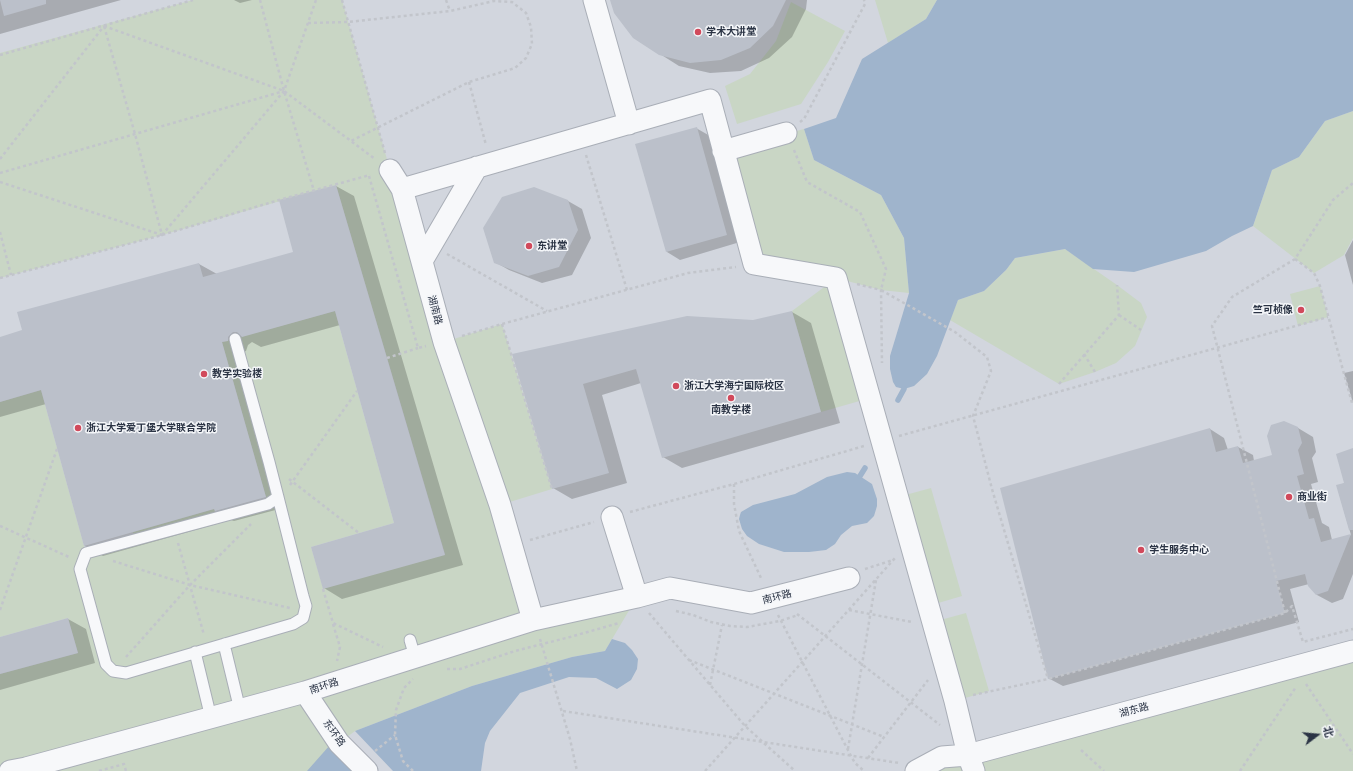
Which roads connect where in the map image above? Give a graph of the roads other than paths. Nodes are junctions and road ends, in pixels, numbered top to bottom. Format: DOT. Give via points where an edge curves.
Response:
graph roads {
  1 [pos="594,0"];
  2 [pos="629,124"];
  3 [pos="786,133"];
  4 [pos="723,151"];
  5 [pos="484,165"];
  6 [pos="390,170"];
  7 [pos="402,189"];
  8 [pos="427,253"];
  9 [pos="235,339"];
  10 [pos="278,497"];
  11 [pos="612,517"];
  12 [pos="849,578"];
  13 [pos="644,608"];
  14 [pos="533,620"];
  15 [pos="224,644"];
  16 [pos="1353,651"];
  17 [pos="195,652"];
  18 [pos="305,692"];
  19 [pos="240,710"];
  20 [pos="211,718"];
  21 [pos="971,763"];
  22 [pos="909,767"];
  23 [pos="10,771"];
  24 [pos="367,771"];
  1 -- 2 [label="street"];
  2 -- 4 [label="street" via="710,100"];
  2 -- 5 [label="street"];
  3 -- 4 [label="street"];
  4 -- 21 [label="street" via="754,264 836,278"];
  5 -- 7 [label="street"];
  5 -- 8 [label="street"];
  6 -- 7 [label="street, 湖南路"];
  7 -- 8 [label="street, 湖南路"];
  8 -- 14 [label="street, 湖南路" via="444,342 500,505"];
  9 -- 10 [label="lane"];
  10 -- 15 [label="lane" via="306,606 303,618 293,624"];
  10 -- 17 [label="lane" via="268,504 84,558 80,569 106,664 113,671 126,673"];
  11 -- 13 [label="street"];
  12 -- 13 [label="street, 南环路" via="751,603 670,588"];
  13 -- 14 [label="street, 南环路"];
  14 -- 18 [label="street, 南环路"];
  15 -- 17 [label="lane"];
  15 -- 19 [label="lane"];
  16 -- 21 [label="street, 湖东路"];
  17 -- 20 [label="lane"];
  18 -- 19 [label="street, 南环路"];
  18 -- 24 [label="street, 东环路" via="339,743"];
  19 -- 20 [label="street, 南环路"];
  20 -- 23 [label="street, 南环路"];
  21 -- 22 [label="street, 湖东路" via="942,757"];
}
